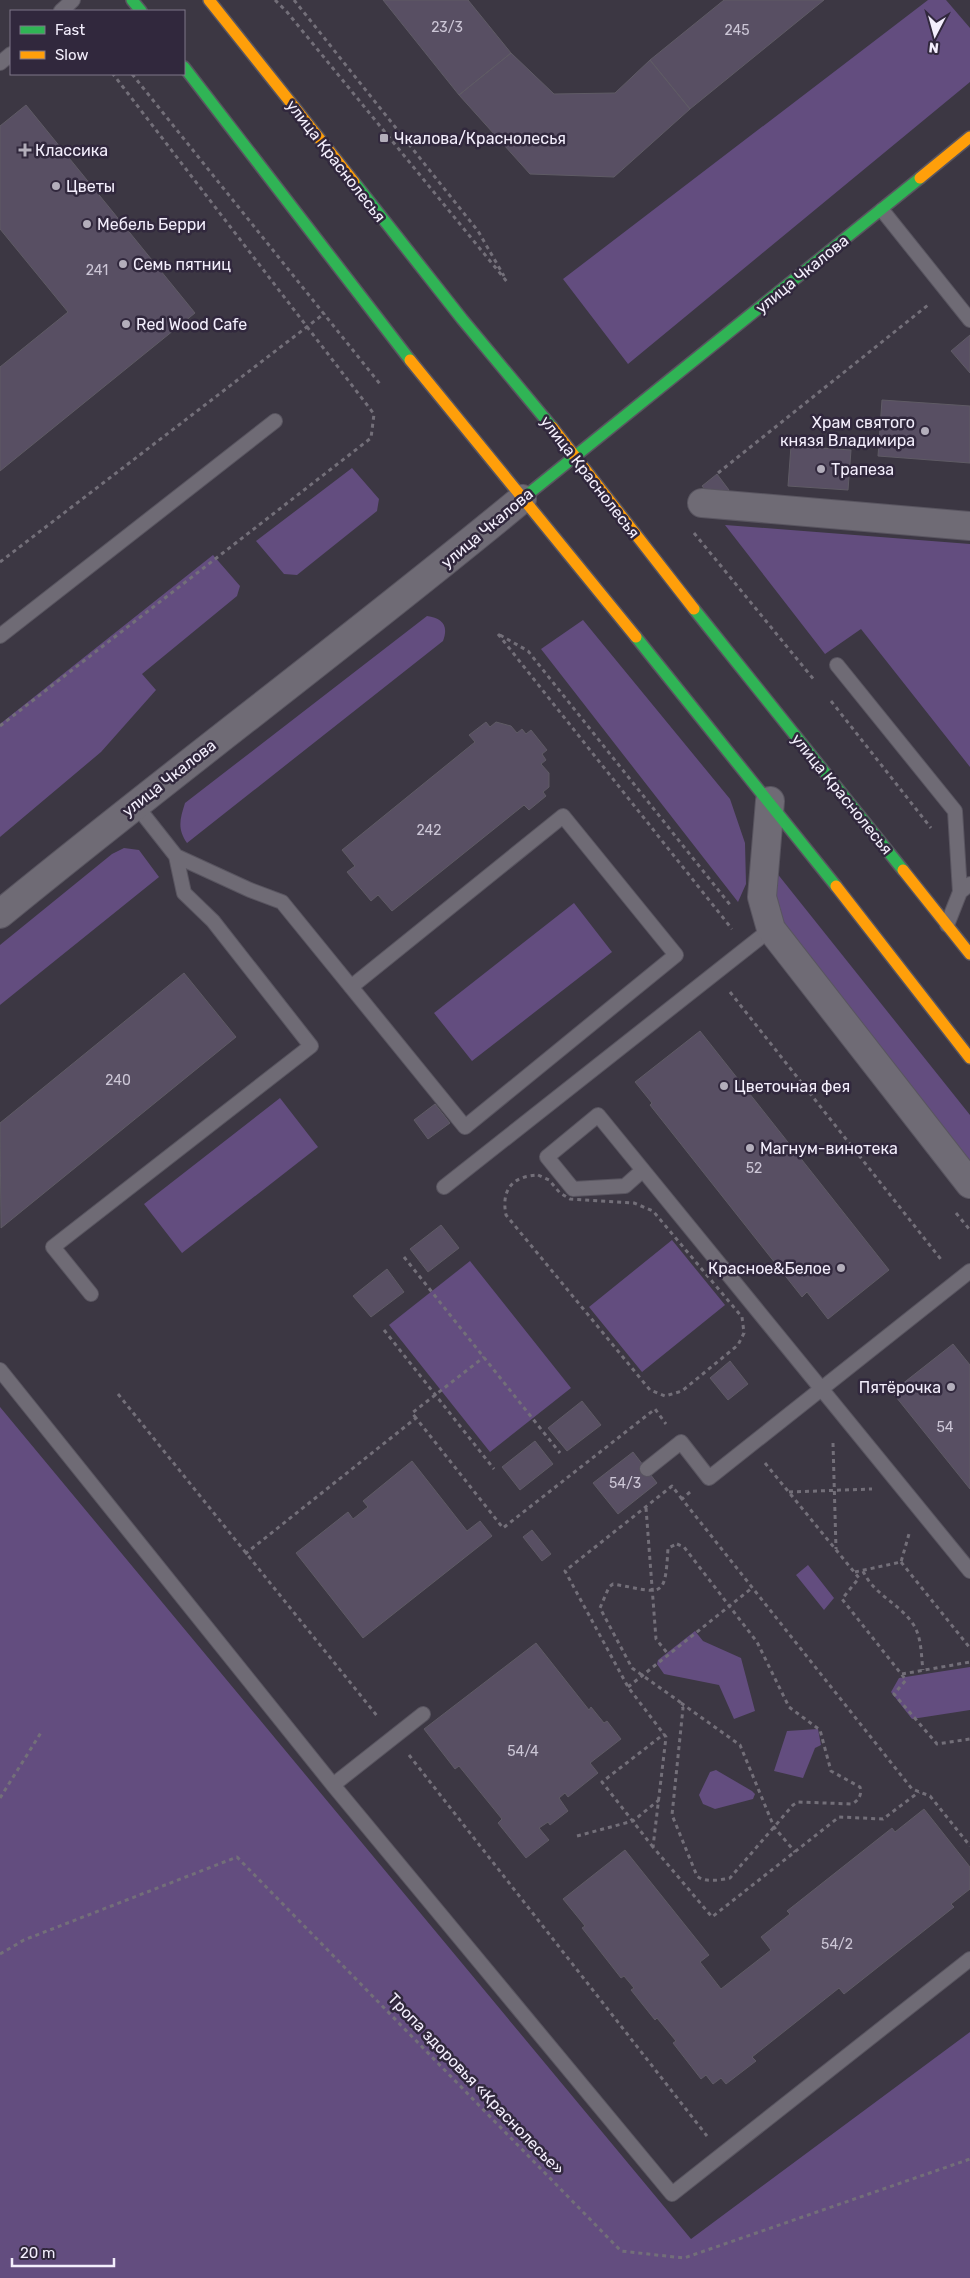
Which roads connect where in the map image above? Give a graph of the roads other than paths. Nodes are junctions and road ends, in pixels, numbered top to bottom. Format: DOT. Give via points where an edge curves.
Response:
graph roads {
  1 [pos="73,0"];
  2 [pos="132,0"];
  3 [pos="209,0"];
  4 [pos="62,10"];
  5 [pos="140,10"];
  6 [pos="10,55"];
  7 [pos="0,63"];
  8 [pos="185,68"];
  9 [pos="970,137"];
  10 [pos="882,210"];
  11 [pos="970,320"];
  12 [pos="275,422"];
  13 [pos="575,455"];
  14 [pos="522,499"];
  15 [pos="702,503"];
  16 [pos="970,526"];
  17 [pos="0,636"];
  18 [pos="837,665"];
  19 [pos="770,801"];
  20 [pos="135,804"];
  21 [pos="176,856"];
  22 [pos="965,888"];
  23 [pos="0,914"];
  24 [pos="947,925"];
  25 [pos="771,929"];
  26 [pos="970,954"];
  27 [pos="351,988"];
  28 [pos="970,1058"];
  29 [pos="644,1170"];
  30 [pos="970,1184"];
  31 [pos="444,1187"];
  32 [pos="970,1272"];
  33 [pos="90,1294"];
  34 [pos="0,1370"];
  35 [pos="822,1389"];
  36 [pos="647,1469"];
  37 [pos="970,1571"];
  38 [pos="423,1714"];
  39 [pos="333,1786"];
  40 [pos="970,1959"];
  1 -- 4 [label="lane"];
  2 -- 5 [label="street"];
  3 -- 13 [label="street, улица Краснолесья" via="462,319"];
  6 -- 7 [label="lane"];
  8 -- 14 [label="street" via="412,363"];
  9 -- 10 [label="street, улица Чкалова"];
  10 -- 11 [label="lane"];
  10 -- 13 [label="street, улица Чкалова"];
  12 -- 17 [label="lane"];
  13 -- 14 [label="street, улица Чкалова"];
  13 -- 24 [label="street, улица Краснолесья"];
  14 -- 19 [label="street"];
  14 -- 20 [label="street, улица Чкалова" via="405,595"];
  15 -- 16 [label="street"];
  18 -- 22 [label="lane" via="956,811 959,864"];
  19 -- 25 [label="street" via="762,897"];
  19 -- 28 [label="street"];
  20 -- 21 [label="lane"];
  20 -- 23 [label="street, улица Чкалова"];
  21 -- 27 [label="lane" via="282,902"];
  21 -- 33 [label="lane" via="184,893 213,921 311,1046 53,1247"];
  22 -- 24 [label="lane"];
  24 -- 26 [label="street, улица Краснолесья"];
  25 -- 30 [label="street"];
  25 -- 31 [label="lane"];
  27 -- 27 [label="lane" via="465,1127 676,955 563,816"];
  29 -- 29 [label="lane" via="598,1115 547,1157 573,1189 625,1186"];
  29 -- 35 [label="lane"];
  32 -- 35 [label="lane"];
  34 -- 39 [label="lane"];
  35 -- 36 [label="lane" via="709,1478 681,1442"];
  35 -- 37 [label="lane"];
  38 -- 39 [label="lane"];
  39 -- 40 [label="lane" via="672,2194"];
}
